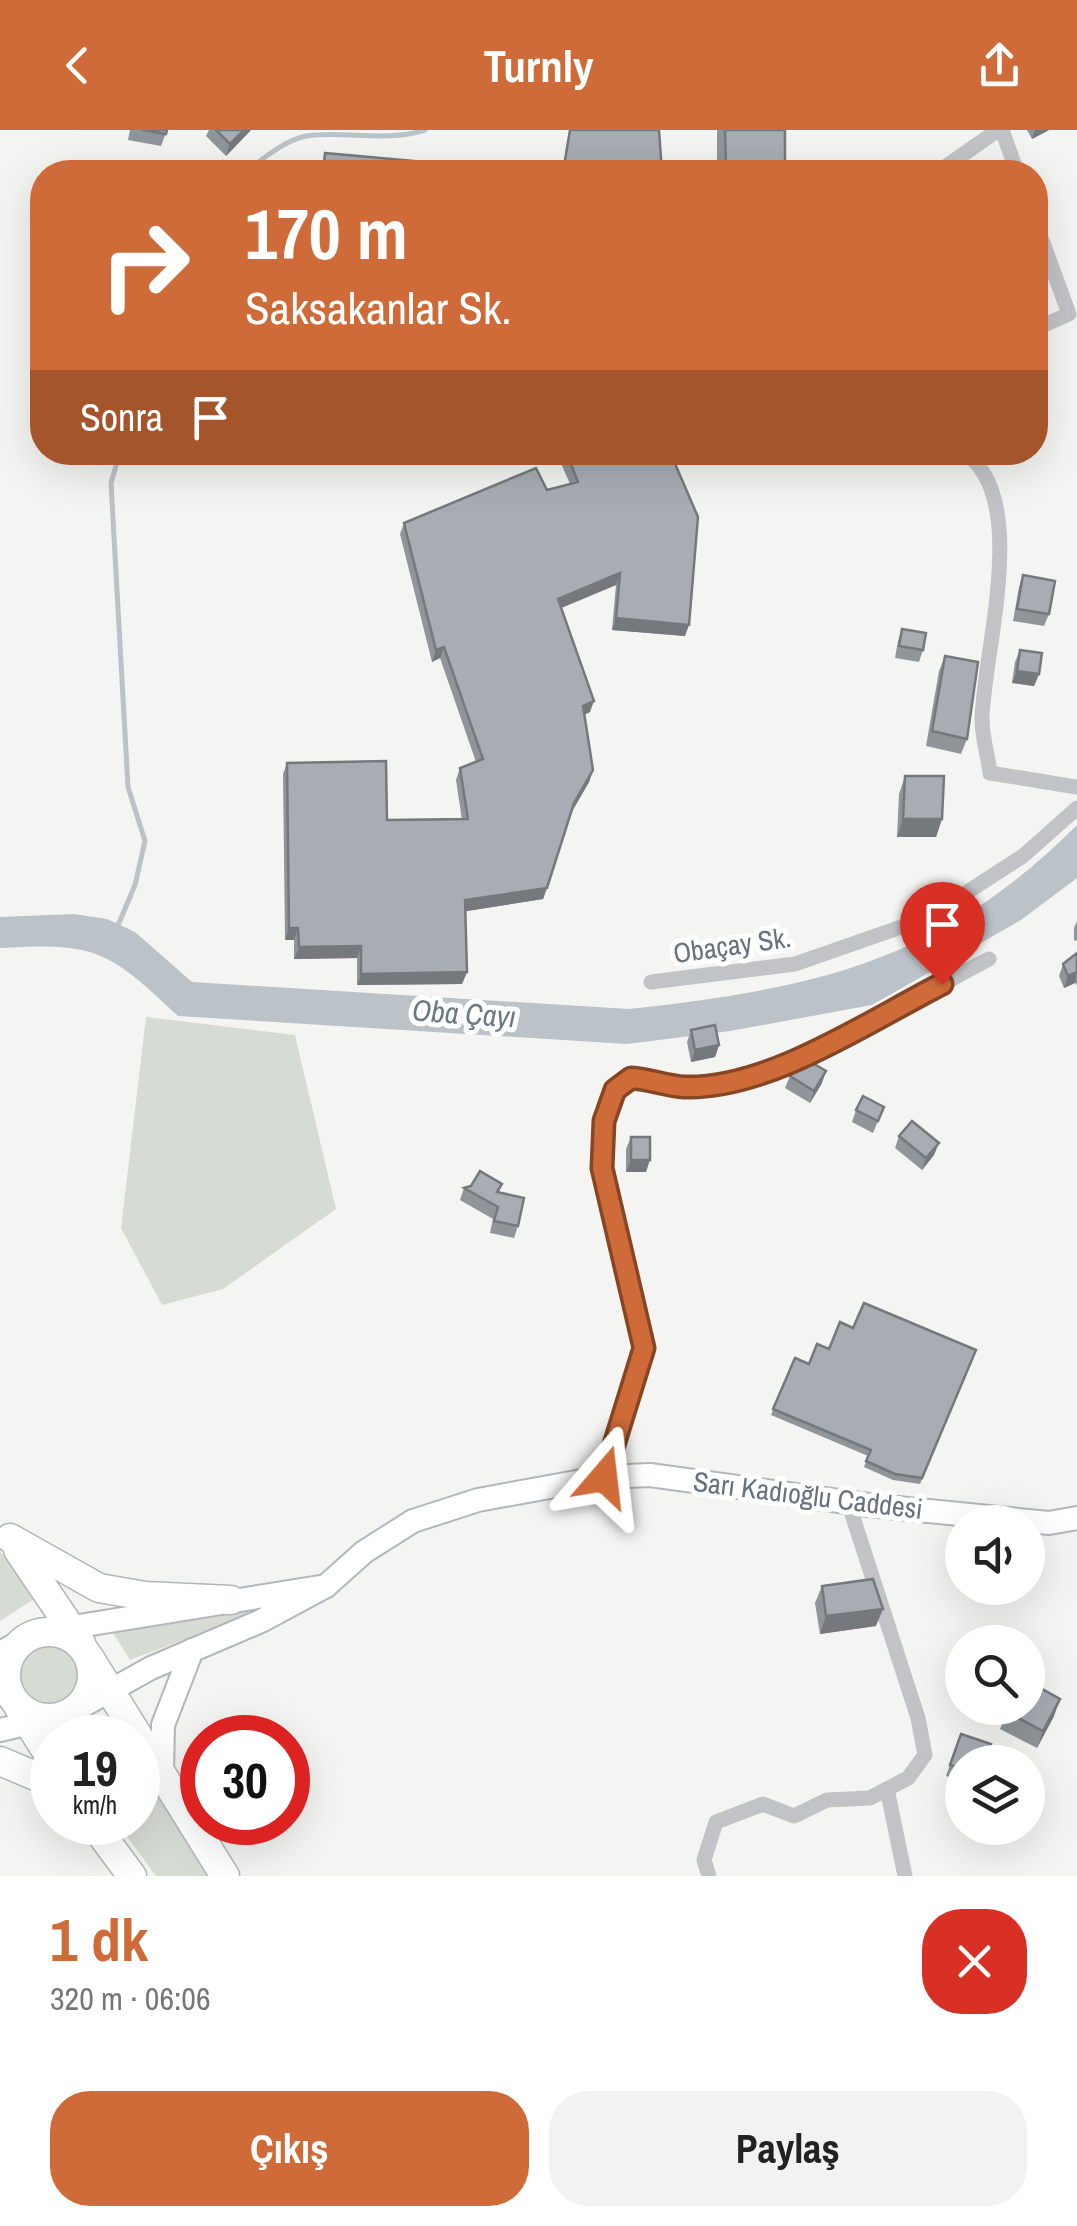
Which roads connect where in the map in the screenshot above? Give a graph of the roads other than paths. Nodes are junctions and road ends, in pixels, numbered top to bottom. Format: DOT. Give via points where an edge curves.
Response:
graph roads {
  1 [pos="1000,130"];
  2 [pos="956,160"];
  3 [pos="1012,160"];
  4 [pos="1048,251"];
  5 [pos="1073,310"];
  6 [pos="1048,322"];
  7 [pos="1077,329"];
  8 [pos="980,465"];
  9 [pos="1077,787"];
  10 [pos="1077,808"];
  11 [pos="989,959"];
  12 [pos="651,982"];
  13 [pos="604,1477"];
  14 [pos="848,1502"];
  15 [pos="1077,1518"];
  16 [pos="5,1533"];
  17 [pos="326,1586"];
  18 [pos="231,1600"];
  19 [pos="62,1639"];
  20 [pos="192,1650"];
  21 [pos="0,1653"];
  22 [pos="111,1690"];
  23 [pos="29,1703"];
  24 [pos="0,1730"];
  25 [pos="0,1761"];
  26 [pos="162,1770"];
  27 [pos="30,1774"];
  28 [pos="887,1790"];
  29 [pos="109,1845"];
  30 [pos="132,1876"];
  31 [pos="225,1876"];
  32 [pos="709,1876"];
  33 [pos="905,1876"];
  1 -- 2 [label="street"];
  1 -- 3 [label="street"];
  4 -- 5 [label="street"];
  5 -- 6 [label="street"];
  5 -- 7 [label="street"];
  8 -- 9 [label="street" via="993,495 1001,580 982,720 990,773"];
  10 -- 12 [label="street, Obaçay Sk." via="1023,856 927,918 796,964"];
  11 -- 13 [label="street" via="826,1045 743,1079 684,1087 631,1078 615,1090 604,1121 602,1168 644,1348"];
  13 -- 14 [label="street, Sarı Kadıoğlu Caddesi" via="650,1475"];
  13 -- 17 [label="street, Sarı Kadıoğlu Caddesi" via="478,1500 413,1521"];
  14 -- 15 [label="street, Sarı Kadıoğlu Caddesi" via="1049,1523"];
  14 -- 28 [label="street" via="926,1756"];
  16 -- 18 [label="highway" via="98,1588"];
  16 -- 19 [label="highway"];
  17 -- 18 [label="street"];
  17 -- 20 [label="street, Sarı Kadıoğlu Caddesi"];
  18 -- 19 [label="street"];
  19 -- 21 [label="street"];
  19 -- 22 [label="highway"];
  19 -- 23 [label="highway" via="9,1658"];
  19 -- 23 [label="highway" via="92,1682 79,1706"];
  20 -- 22 [label="street, Sarı Kadıoğlu Caddesi"];
  20 -- 26 [label="street" via="163,1724"];
  22 -- 23 [label="street, Sarı Kadıoğlu Caddesi"];
  22 -- 26 [label="highway"];
  23 -- 24 [label="street, Sarı Kadıoğlu Caddesi"];
  25 -- 27 [label="highway"];
  26 -- 31 [label="highway"];
  28 -- 32 [label="street" via="870,1798 827,1800 794,1816 763,1804 716,1822 704,1860"];
  28 -- 33 [label="street"];
  29 -- 30 [label="highway"];
}
